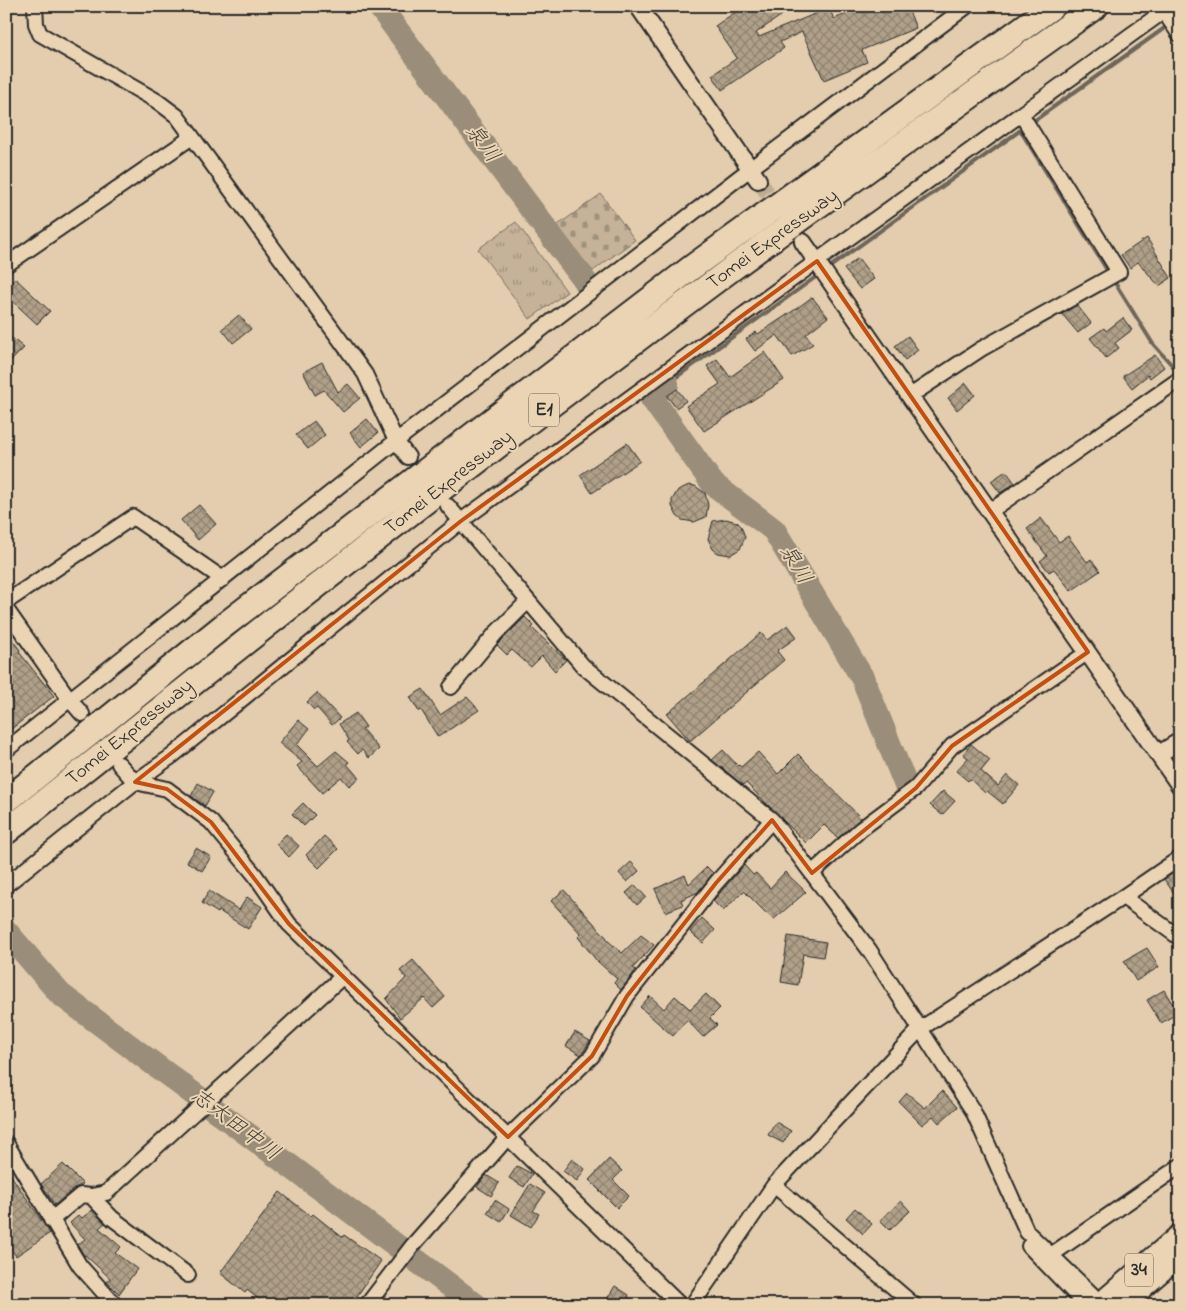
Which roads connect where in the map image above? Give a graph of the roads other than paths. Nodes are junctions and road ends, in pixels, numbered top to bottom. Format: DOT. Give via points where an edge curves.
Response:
graph roads {
  1 [pos="35,6"];
  2 [pos="638,6"];
  3 [pos="967,6"];
  4 [pos="1053,6"];
  5 [pos="1096,6"];
  6 [pos="1165,8"];
  7 [pos="1180,35"];
  8 [pos="1021,114"];
  9 [pos="192,137"];
  10 [pos="754,175"];
  11 [pos="803,242"];
  12 [pos="6,265"];
  13 [pos="821,267"];
  14 [pos="1180,379"];
  15 [pos="910,396"];
  16 [pos="396,441"];
  17 [pos="408,457"];
  18 [pos="448,506"];
  19 [pos="988,512"];
  20 [pos="461,522"];
  21 [pos="223,579"];
  22 [pos="528,601"];
  23 [pos="6,602"];
  24 [pos="6,609"];
  25 [pos="1088,652"];
  26 [pos="451,687"];
  27 [pos="70,700"];
  28 [pos="82,714"];
  29 [pos="1180,741"];
  30 [pos="6,750"];
  31 [pos="1159,754"];
  32 [pos="119,764"];
  33 [pos="136,782"];
  34 [pos="1180,786"];
  35 [pos="6,801"];
  36 [pos="772,820"];
  37 [pos="6,832"];
  38 [pos="1180,858"];
  39 [pos="812,873"];
  40 [pos="6,884"];
  41 [pos="1124,897"];
  42 [pos="1180,938"];
  43 [pos="343,976"];
  44 [pos="920,1029"];
  45 [pos="508,1137"];
  46 [pos="6,1143"];
  47 [pos="1180,1166"];
  48 [pos="774,1184"];
  49 [pos="91,1196"];
  50 [pos="51,1220"];
  51 [pos="1031,1235"];
  52 [pos="1180,1235"];
  53 [pos="1180,1254"];
  54 [pos="1051,1255"];
  55 [pos="188,1275"];
  56 [pos="1096,1303"];
  57 [pos="115,1305"];
  58 [pos="367,1305"];
  59 [pos="680,1305"];
  60 [pos="692,1305"];
  61 [pos="914,1305"];
  62 [pos="1122,1305"];
  1 -- 9 [label="street" via="40,34 157,100 177,116"];
  2 -- 10 [label="street"];
  3 -- 10 [label="street"];
  4 -- 35 [label="highway, Tomei Expressway / E1" via="691,268 222,627"];
  5 -- 37 [label="highway, Tomei Expressway / E1" via="735,266 480,459"];
  6 -- 7 [label="street"];
  6 -- 8 [label="street"];
  8 -- 13 [label="street"];
  8 -- 15 [label="street" via="1119,272 981,349"];
  9 -- 12 [label="street"];
  9 -- 16 [label="street" via="366,374"];
  10 -- 16 [label="street"];
  11 -- 13 [label="street"];
  13 -- 15 [label="street"];
  13 -- 20 [label="street"];
  14 -- 19 [label="street"];
  15 -- 19 [label="street"];
  16 -- 17 [label="street"];
  16 -- 21 [label="street"];
  18 -- 20 [label="street"];
  19 -- 25 [label="street"];
  20 -- 22 [label="street"];
  20 -- 33 [label="street"];
  21 -- 23 [label="street" via="133,516"];
  21 -- 27 [label="street"];
  22 -- 26 [label="street"];
  22 -- 36 [label="street" via="583,666"];
  24 -- 27 [label="street"];
  25 -- 31 [label="street"];
  25 -- 39 [label="street" via="952,746 916,788 861,829"];
  27 -- 28 [label="street"];
  27 -- 30 [label="street"];
  29 -- 31 [label="street"];
  31 -- 34 [label="street"];
  32 -- 33 [label="street"];
  33 -- 40 [label="street"];
  33 -- 43 [label="street" via="167,789 211,822 290,924"];
  36 -- 39 [label="street"];
  36 -- 45 [label="street" via="716,883 627,996 592,1056"];
  38 -- 41 [label="street"];
  39 -- 44 [label="street" via="870,951"];
  41 -- 42 [label="street"];
  41 -- 44 [label="street"];
  43 -- 45 [label="street"];
  43 -- 49 [label="street" via="106,1193"];
  44 -- 48 [label="street"];
  44 -- 51 [label="street" via="973,1111"];
  45 -- 58 [label="street" via="412,1244"];
  45 -- 59 [label="street"];
  46 -- 50 [label="street"];
  47 -- 54 [label="street"];
  48 -- 60 [label="street"];
  48 -- 61 [label="street"];
  49 -- 50 [label="street" via="81,1195"];
  49 -- 55 [label="street" via="112,1218"];
  50 -- 57 [label="street" via="80,1266"];
  51 -- 54 [label="street"];
  51 -- 56 [label="street" via="1024,1241"];
  52 -- 56 [label="main road, 34"];
  53 -- 62 [label="main road, 34"];
  54 -- 56 [label="street"];
}
